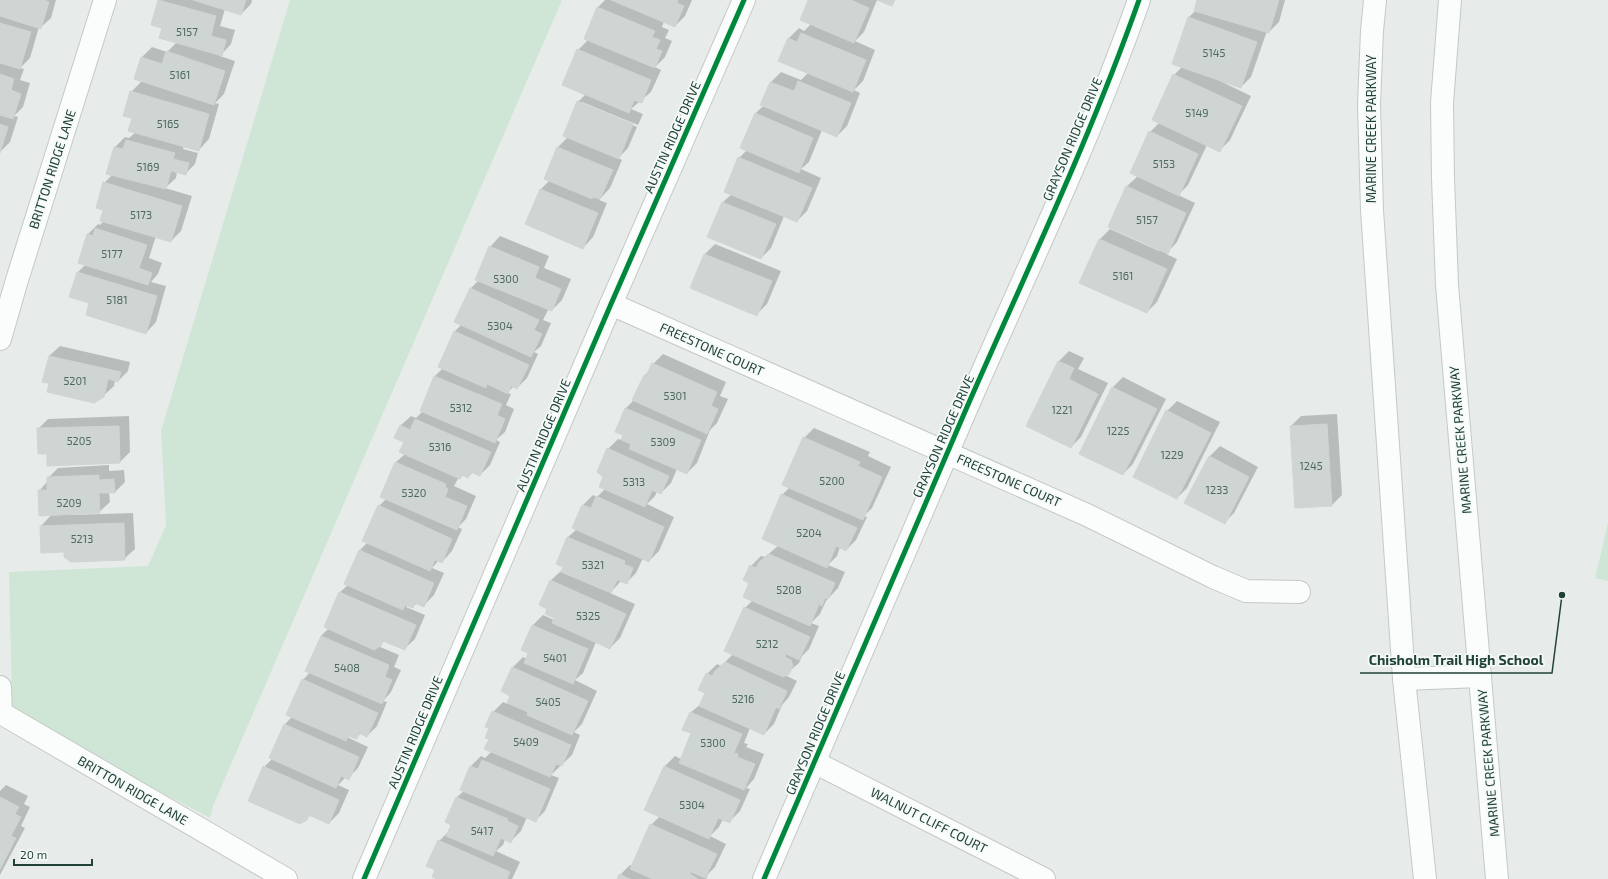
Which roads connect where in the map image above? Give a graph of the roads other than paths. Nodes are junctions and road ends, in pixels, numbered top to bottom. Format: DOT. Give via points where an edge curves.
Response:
graph roads {
  1 [pos="105,0"];
  2 [pos="744,0"];
  3 [pos="1138,0"];
  4 [pos="1375,0"];
  5 [pos="1450,0"];
  6 [pos="611,304"];
  7 [pos="4,310"];
  8 [pos="0,339"];
  9 [pos="947,452"];
  10 [pos="1299,592"];
  11 [pos="1480,676"];
  12 [pos="1404,679"];
  13 [pos="0,687"];
  14 [pos="814,762"];
  15 [pos="286,879"];
  16 [pos="364,879"];
  17 [pos="764,879"];
  18 [pos="1044,879"];
  19 [pos="1425,879"];
  20 [pos="1497,879"];
  1 -- 7 [label="street, BRITTON RIDGE LANE"];
  2 -- 6 [label="street, AUSTIN RIDGE DRIVE"];
  3 -- 9 [label="street, GRAYSON RIDGE DRIVE" via="1088,132"];
  4 -- 12 [label="street, MARINE CREEK PARKWAY" via="1369,104 1372,210"];
  5 -- 11 [label="street, MARINE CREEK PARKWAY" via="1442,104 1447,285"];
  6 -- 9 [label="street, FREESTONE COURT"];
  6 -- 16 [label="street, AUSTIN RIDGE DRIVE"];
  7 -- 8 [label="street, BRITTON RIDGE LANE"];
  9 -- 10 [label="street, FREESTONE COURT" via="1246,591"];
  9 -- 14 [label="street, GRAYSON RIDGE DRIVE"];
  11 -- 12 [label="street"];
  11 -- 20 [label="street, MARINE CREEK PARKWAY"];
  12 -- 19 [label="street, MARINE CREEK PARKWAY"];
  13 -- 15 [label="street, BRITTON RIDGE LANE" via="1,713"];
  14 -- 17 [label="street, GRAYSON RIDGE DRIVE"];
  14 -- 18 [label="street, WALNUT CLIFF COURT"];
}
